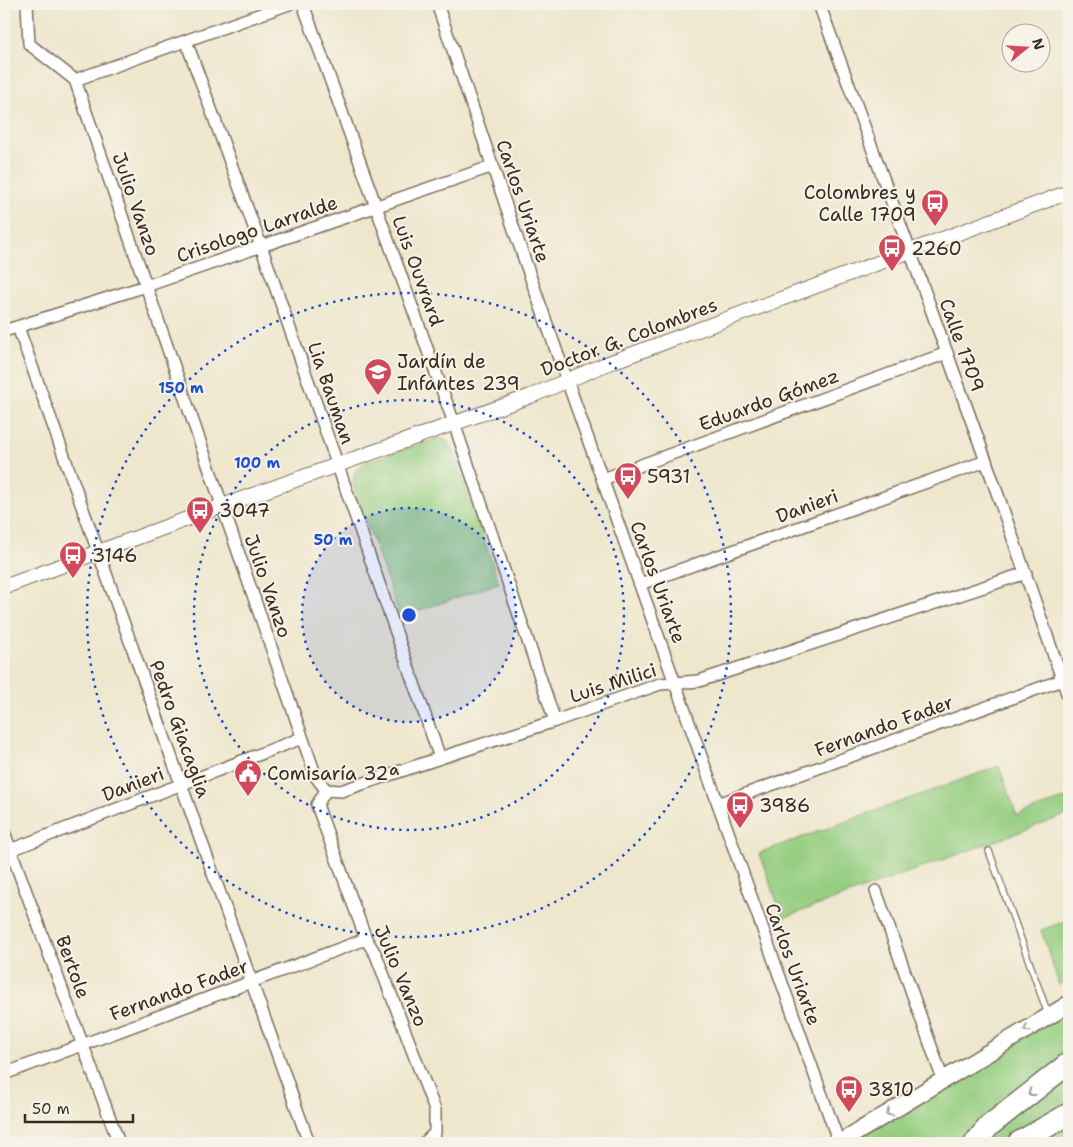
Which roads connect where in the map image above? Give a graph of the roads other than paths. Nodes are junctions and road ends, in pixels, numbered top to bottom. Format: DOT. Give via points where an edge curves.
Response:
graph roads {
  1 [pos="27,4"];
  2 [pos="289,4"];
  3 [pos="303,4"];
  4 [pos="437,4"];
  5 [pos="819,4"];
  6 [pos="186,41"];
  7 [pos="74,80"];
  8 [pos="493,166"];
  9 [pos="1069,192"];
  10 [pos="376,206"];
  11 [pos="261,246"];
  12 [pos="910,251"];
  13 [pos="146,286"];
  14 [pos="18,327"];
  15 [pos="4,331"];
  16 [pos="946,353"];
  17 [pos="567,381"];
  18 [pos="454,423"];
  19 [pos="986,461"];
  20 [pos="338,465"];
  21 [pos="603,479"];
  22 [pos="222,506"];
  23 [pos="98,552"];
  24 [pos="1026,573"];
  25 [pos="640,584"];
  26 [pos="4,587"];
  27 [pos="1062,680"];
  28 [pos="676,682"];
  29 [pos="1069,699"];
  30 [pos="554,721"];
  31 [pos="302,738"];
  32 [pos="440,758"];
  33 [pos="181,784"];
  34 [pos="326,790"];
  35 [pos="718,804"];
  36 [pos="4,832"];
  37 [pos="989,850"];
  38 [pos="7,852"];
  39 [pos="876,891"];
  40 [pos="366,939"];
  41 [pos="251,982"];
  42 [pos="1069,1004"];
  43 [pos="1048,1016"];
  44 [pos="82,1045"];
  45 [pos="1069,1063"];
  46 [pos="4,1074"];
  47 [pos="943,1080"];
  48 [pos="1069,1114"];
  49 [pos="119,1143"];
  50 [pos="308,1143"];
  51 [pos="424,1143"];
  52 [pos="839,1143"];
  53 [pos="975,1143"];
  54 [pos="1018,1143"];
  1 -- 7 [label="street" via="29,44"];
  2 -- 6 [label="street"];
  3 -- 10 [label="street, Luis Ouvrard"];
  4 -- 8 [label="street, Carlos Uriarte"];
  5 -- 12 [label="street, Calle 1709"];
  6 -- 7 [label="street"];
  6 -- 11 [label="street, Lia Bauman"];
  7 -- 13 [label="street, Julio Vanzo"];
  8 -- 10 [label="street, Crisologo Larralde"];
  8 -- 17 [label="street, Carlos Uriarte"];
  9 -- 12 [label="street, Doctor G. Colombres"];
  10 -- 11 [label="street, Crisologo Larralde"];
  10 -- 18 [label="street, Luis Ouvrard"];
  11 -- 13 [label="street, Crisologo Larralde"];
  11 -- 20 [label="street, Lia Bauman"];
  12 -- 16 [label="street, Calle 1709"];
  12 -- 17 [label="street, Doctor G. Colombres"];
  13 -- 14 [label="street, Crisologo Larralde"];
  13 -- 22 [label="street, Julio Vanzo"];
  14 -- 15 [label="street, Crisologo Larralde"];
  14 -- 23 [label="street, Pedro Giacaglia"];
  16 -- 19 [label="street, Calle 1709"];
  16 -- 21 [label="street, Eduardo Gómez"];
  17 -- 18 [label="street, Doctor G. Colombres"];
  17 -- 21 [label="street, Carlos Uriarte"];
  18 -- 20 [label="street, Doctor G. Colombres"];
  18 -- 30 [label="street, Luis Ouvrard"];
  19 -- 24 [label="street, Calle 1709"];
  19 -- 25 [label="street, Danieri"];
  20 -- 22 [label="street, Doctor G. Colombres"];
  20 -- 32 [label="street, Lia Bauman"];
  21 -- 25 [label="street, Carlos Uriarte"];
  22 -- 23 [label="street, Doctor G. Colombres"];
  22 -- 31 [label="street, Julio Vanzo"];
  23 -- 26 [label="street, Doctor G. Colombres"];
  23 -- 33 [label="street, Pedro Giacaglia"];
  24 -- 27 [label="street, Calle 1709"];
  24 -- 28 [label="street, Luis Milici" via="699,682"];
  25 -- 28 [label="street, Carlos Uriarte"];
  27 -- 29 [label="street, Calle 1709"];
  27 -- 35 [label="street, Fernando Fader"];
  28 -- 30 [label="street, Luis Milici" via="660,684"];
  28 -- 35 [label="street, Carlos Uriarte"];
  30 -- 32 [label="street, Luis Milici"];
  31 -- 33 [label="street, Danieri"];
  31 -- 34 [label="street, Julio Vanzo" via="316,777"];
  32 -- 34 [label="street, Luis Milici" via="342,791"];
  33 -- 38 [label="street, Danieri"];
  33 -- 41 [label="street, Pedro Giacaglia"];
  34 -- 40 [label="street, Julio Vanzo" via="317,805"];
  35 -- 52 [label="street, Carlos Uriarte"];
  36 -- 38 [label="street, Bertole"];
  37 -- 43 [label="lane"];
  38 -- 44 [label="street, Bertole"];
  39 -- 47 [label="street"];
  40 -- 41 [label="street, Fernando Fader"];
  40 -- 51 [label="street, Julio Vanzo" via="376,955 435,1110 435,1133"];
  41 -- 44 [label="street, Fernando Fader"];
  41 -- 50 [label="street, Pedro Giacaglia"];
  42 -- 43 [label="main road"];
  43 -- 47 [label="main road, one-way"];
  44 -- 46 [label="street, Fernando Fader"];
  44 -- 49 [label="street, Bertole"];
  45 -- 53 [label="highway, one-way" via="990,1126"];
  47 -- 52 [label="main road, one-way"];
  48 -- 54 [label="highway"];
}
